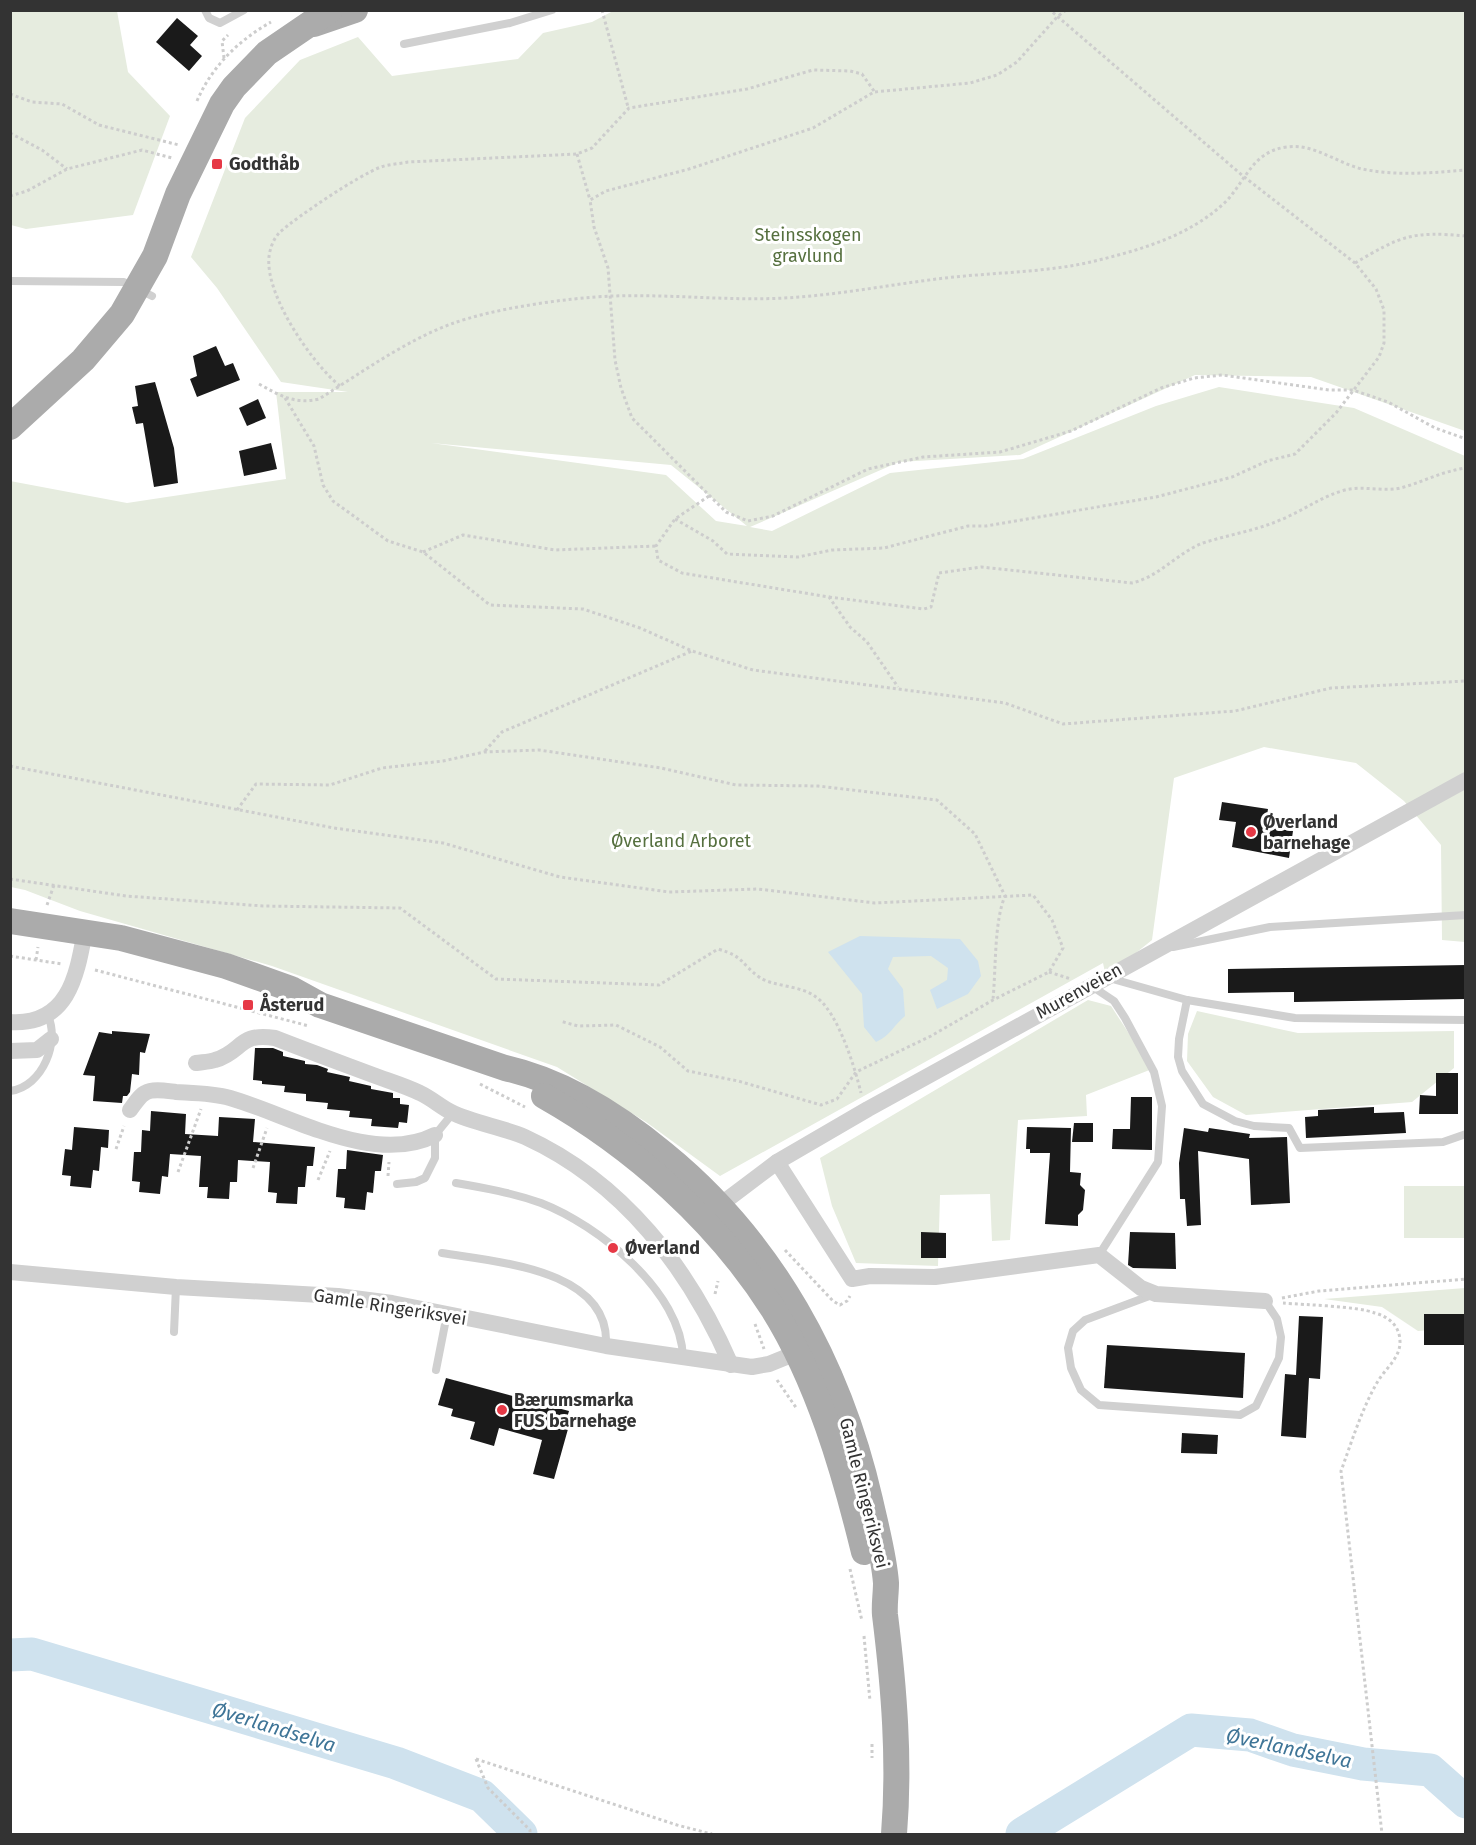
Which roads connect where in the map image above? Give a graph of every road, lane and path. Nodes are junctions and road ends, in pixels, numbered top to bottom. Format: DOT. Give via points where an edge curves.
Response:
graph roads {
  1 [pos="205,10"];
  2 [pos="244,10"];
  3 [pos="330,10"];
  4 [pos="355,10"];
  5 [pos="552,10"];
  6 [pos="602,10"];
  7 [pos="1050,10"];
  8 [pos="1066,10"];
  9 [pos="1057,17"];
  10 [pos="228,20"];
  11 [pos="308,26"];
  12 [pos="404,44"];
  13 [pos="224,58"];
  14 [pos="874,92"];
  15 [pos="10,94"];
  16 [pos="629,108"];
  17 [pos="10,133"];
  18 [pos="190,148"];
  19 [pos="577,154"];
  20 [pos="174,158"];
  21 [pos="67,169"];
  22 [pos="1466,170"];
  23 [pos="1243,176"];
  24 [pos="10,196"];
  25 [pos="590,200"];
  26 [pos="1466,236"];
  27 [pos="1355,263"];
  28 [pos="10,281"];
  29 [pos="145,292"];
  30 [pos="611,296"];
  31 [pos="259,384"];
  32 [pos="340,386"];
  33 [pos="1353,390"];
  34 [pos="285,398"];
  35 [pos="10,428"];
  36 [pos="10,438"];
  37 [pos="1466,439"];
  38 [pos="1466,468"];
  39 [pos="709,496"];
  40 [pos="675,519"];
  41 [pos="656,546"];
  42 [pos="423,552"];
  43 [pos="829,597"];
  44 [pos="692,651"];
  45 [pos="1466,681"];
  46 [pos="898,688"];
  47 [pos="484,752"];
  48 [pos="10,766"];
  49 [pos="1466,780"];
  50 [pos="237,810"];
  51 [pos="10,879"];
  52 [pos="1005,896"];
  53 [pos="1466,915"];
  54 [pos="10,921"];
  55 [pos="10,936"];
  56 [pos="81,948"];
  57 [pos="1152,951"];
  58 [pos="10,956"];
  59 [pos="104,971"];
  60 [pos="1106,977"];
  61 [pos="1090,984"];
  62 [pos="993,1000"];
  63 [pos="1187,1000"];
  64 [pos="47,1013"];
  65 [pos="1465,1020"];
  66 [pos="10,1022"];
  67 [pos="560,1022"];
  68 [pos="1466,1026"];
  69 [pos="51,1039"];
  70 [pos="10,1051"];
  71 [pos="196,1062"];
  72 [pos="856,1072"];
  73 [pos="10,1091"];
  74 [pos="204,1094"];
  75 [pos="868,1109"];
  76 [pos="130,1110"];
  77 [pos="272,1112"];
  78 [pos="453,1113"];
  79 [pos="1466,1134"];
  80 [pos="337,1135"];
  81 [pos="435,1135"];
  82 [pos="390,1147"];
  83 [pos="116,1149"];
  84 [pos="777,1162"];
  85 [pos="253,1168"];
  86 [pos="178,1172"];
  87 [pos="318,1180"];
  88 [pos="456,1183"];
  89 [pos="397,1184"];
  90 [pos="387,1187"];
  91 [pos="711,1212"];
  92 [pos="778,1244"];
  93 [pos="442,1253"];
  94 [pos="1099,1255"];
  95 [pos="10,1272"];
  96 [pos="1466,1279"];
  97 [pos="852,1280"];
  98 [pos="176,1287"];
  99 [pos="1156,1294"];
  100 [pos="1265,1301"];
  101 [pos="447,1314"];
  102 [pos="174,1332"];
  103 [pos="606,1346"];
  104 [pos="807,1349"];
  105 [pos="683,1358"];
  106 [pos="769,1364"];
  107 [pos="731,1365"];
  108 [pos="436,1370"];
  109 [pos="801,1414"];
  110 [pos="850,1567"];
  111 [pos="873,1617"];
  112 [pos="863,1634"];
  113 [pos="870,1704"];
  114 [pos="872,1737"];
  115 [pos="873,1759"];
  116 [pos="530,1832"];
  117 [pos="712,1834"];
  118 [pos="894,1834"];
  119 [pos="1382,1834"];
  1 -- 10 [label="lane" via="214,22"];
  2 -- 10 [label="lane"];
  3 -- 11 [label="main road"];
  4 -- 11 [label="main road"];
  5 -- 12 [label="lane" via="510,23"];
  6 -- 16 [label="path"];
  7 -- 9 [label="path"];
  8 -- 9 [label="path"];
  9 -- 14 [label="path" via="1017,62 997,75 970,83"];
  9 -- 23 [label="path"];
  10 -- 13 [label="path" via="229,34 222,41"];
  11 -- 18 [label="main road" via="267,52 246,73"];
  14 -- 16 [label="path" via="862,74 813,70 747,89"];
  14 -- 25 [label="path" via="813,128 689,169 606,191"];
  15 -- 18 [label="path" via="32,102 62,104 99,125"];
  16 -- 19 [label="path" via="592,148"];
  17 -- 21 [label="path"];
  18 -- 29 [label="main road" via="194,194 168,261"];
  19 -- 25 [label="path"];
  19 -- 32 [label="path" via="408,162 381,167 361,176 279,233 270,249 271,282 304,345 324,374"];
  20 -- 21 [label="path" via="142,150"];
  21 -- 24 [label="path"];
  22 -- 23 [label="path" via="1413,174 1362,169 1304,147 1290,146 1264,155"];
  23 -- 27 [label="path"];
  23 -- 30 [label="path" via="1223,205 1168,240 1075,265 784,298"];
  25 -- 30 [label="path" via="594,227 608,268"];
  26 -- 27 [label="path" via="1414,234"];
  27 -- 33 [label="path" via="1376,290 1385,326 1379,357"];
  28 -- 29 [label="lane" via="124,282"];
  29 -- 35 [label="main road" via="101,342"];
  29 -- 36 [label="main road" via="135,325 91,375"];
  30 -- 32 [label="path" via="497,311 451,324"];
  30 -- 39 [label="path" via="615,360 632,418"];
  31 -- 34 [label="path"];
  32 -- 34 [label="path" via="307,402"];
  33 -- 37 [label="path"];
  33 -- 39 [label="path" via="1222,375 1194,378 1161,388 1071,431 1000,452 923,457 868,469 773,516 748,521 726,512"];
  33 -- 40 [label="path" via="1295,454 1267,461 1232,477 1156,496 968,526 884,548 832,550 798,557 728,554"];
  34 -- 42 [label="path" via="314,446 323,485 333,501 388,541"];
  38 -- 43 [label="path" via="1450,470 1404,488 1347,490 1321,498 1287,517 1202,544 1145,580 1132,583 981,567 939,573 935,600 924,609"];
  39 -- 40 [label="path"];
  40 -- 41 [label="path"];
  41 -- 42 [label="path" via="555,550 463,535"];
  41 -- 43 [label="path" via="658,560 682,573"];
  42 -- 44 [label="path" via="490,604 583,609"];
  43 -- 46 [label="path" via="850,627 867,642"];
  44 -- 46 [label="path" via="753,670"];
  44 -- 47 [label="path" via="502,732"];
  45 -- 46 [label="path" via="1331,688 1235,711 1063,724 1005,703"];
  47 -- 50 [label="path" via="382,768 330,785 256,784"];
  47 -- 52 [label="path" via="539,750 661,768 736,785 819,786 937,800 975,834"];
  48 -- 50 [label="path"];
  49 -- 57 [label="street, Murenveien"];
  50 -- 52 [label="path" via="443,843 560,877 669,892 758,890 875,903"];
  51 -- 72 [label="path" via="126,896 263,906 400,908 496,979 659,985 718,949 737,955 760,978 817,997 831,1014"];
  52 -- 62 [label="path" via="998,913"];
  52 -- 62 [label="path" via="1033,895 1052,920 1063,948 1049,972"];
  53 -- 57 [label="lane" via="1270,927"];
  54 -- 56 [label="main road, Gamle Ringeriksvei"];
  55 -- 56 [label="main road, Gamle Ringeriksvei"];
  56 -- 58 [label="path"];
  56 -- 59 [label="path"];
  56 -- 64 [label="street" via="69,992"];
  56 -- 91 [label="main road, Gamle Ringeriksvei" via="226,966 291,989 320,1005 505,1068"];
  57 -- 60 [label="street, Murenveien"];
  60 -- 61 [label="street, Murenveien"];
  60 -- 63 [label="lane"];
  61 -- 75 [label="street, Murenveien"];
  61 -- 94 [label="lane" via="1114,1001 1125,1018 1154,1072 1162,1106 1158,1162"];
  62 -- 72 [label="path" via="931,1036"];
  63 -- 65 [label="lane" via="1295,1018"];
  63 -- 79 [label="lane" via="1179,1038 1182,1071 1203,1104 1235,1121 1289,1128 1300,1148 1443,1142"];
  64 -- 66 [label="street" via="31,1020"];
  64 -- 69 [label="lane" via="54,1029"];
  65 -- 68 [label="lane"];
  67 -- 72 [label="path" via="578,1026 616,1025 660,1047 688,1071 821,1105 837,1099"];
  69 -- 70 [label="street" via="37,1050"];
  69 -- 73 [label="lane" via="44,1064 33,1079"];
  71 -- 78 [label="street" via="216,1060 248,1038 275,1038 420,1093"];
  72 -- 75 [label="path"];
  74 -- 76 [label="street" via="152,1090 143,1093"];
  74 -- 77 [label="street"];
  74 -- 86 [label="path"];
  75 -- 84 [label="street, Murenveien"];
  76 -- 83 [label="path"];
  77 -- 80 [label="street"];
  77 -- 85 [label="path"];
  78 -- 81 [label="lane"];
  78 -- 107 [label="street" via="526,1138 585,1172 619,1199 685,1276 712,1321"];
  80 -- 82 [label="street"];
  80 -- 87 [label="path"];
  81 -- 82 [label="street" via="418,1144"];
  81 -- 89 [label="lane" via="435,1158 425,1178"];
  82 -- 90 [label="path"];
  84 -- 91 [label="street, Murenveien"];
  84 -- 97 [label="street"];
  88 -- 105 [label="lane" via="543,1204 609,1244 632,1262 672,1314 683,1340"];
  91 -- 104 [label="main road, Gamle Ringeriksvei" via="780,1282"];
  92 -- 97 [label="path" via="840,1305 851,1293"];
  93 -- 103 [label="lane" via="514,1265 564,1282 596,1308 607,1332"];
  94 -- 97 [label="street" via="935,1276 870,1276"];
  94 -- 99 [label="street" via="1141,1288"];
  95 -- 98 [label="street, Gamle Ringeriksvei"];
  96 -- 100 [label="path" via="1320,1291"];
  98 -- 101 [label="street, Gamle Ringeriksvei" via="338,1296"];
  98 -- 102 [label="lane"];
  99 -- 100 [label="street"];
  99 -- 100 [label="lane" via="1085,1320 1073,1331 1068,1348 1071,1368 1081,1390 1099,1405 1240,1415 1256,1406 1279,1358 1281,1337 1277,1319"];
  100 -- 119 [label="path" via="1373,1312 1389,1319 1397,1328 1400,1342 1395,1360 1378,1381 1341,1471"];
  101 -- 103 [label="street, Gamle Ringeriksvei"];
  101 -- 108 [label="lane"];
  103 -- 105 [label="street, Gamle Ringeriksvei"];
  104 -- 106 [label="street, Gamle Ringeriksvei"];
  104 -- 111 [label="main road, Gamle Ringeriksvei" via="836,1387 860,1458 886,1582"];
  105 -- 107 [label="street, Gamle Ringeriksvei"];
  106 -- 107 [label="street, Gamle Ringeriksvei"];
  106 -- 109 [label="path" via="779,1386"];
  110 -- 111 [label="path"];
  111 -- 118 [label="main road, Gamle Ringeriksvei" via="894,1704"];
  112 -- 113 [label="path"];
  114 -- 115 [label="path"];
  116 -- 117 [label="path" via="488,1788 476,1759"];
}
